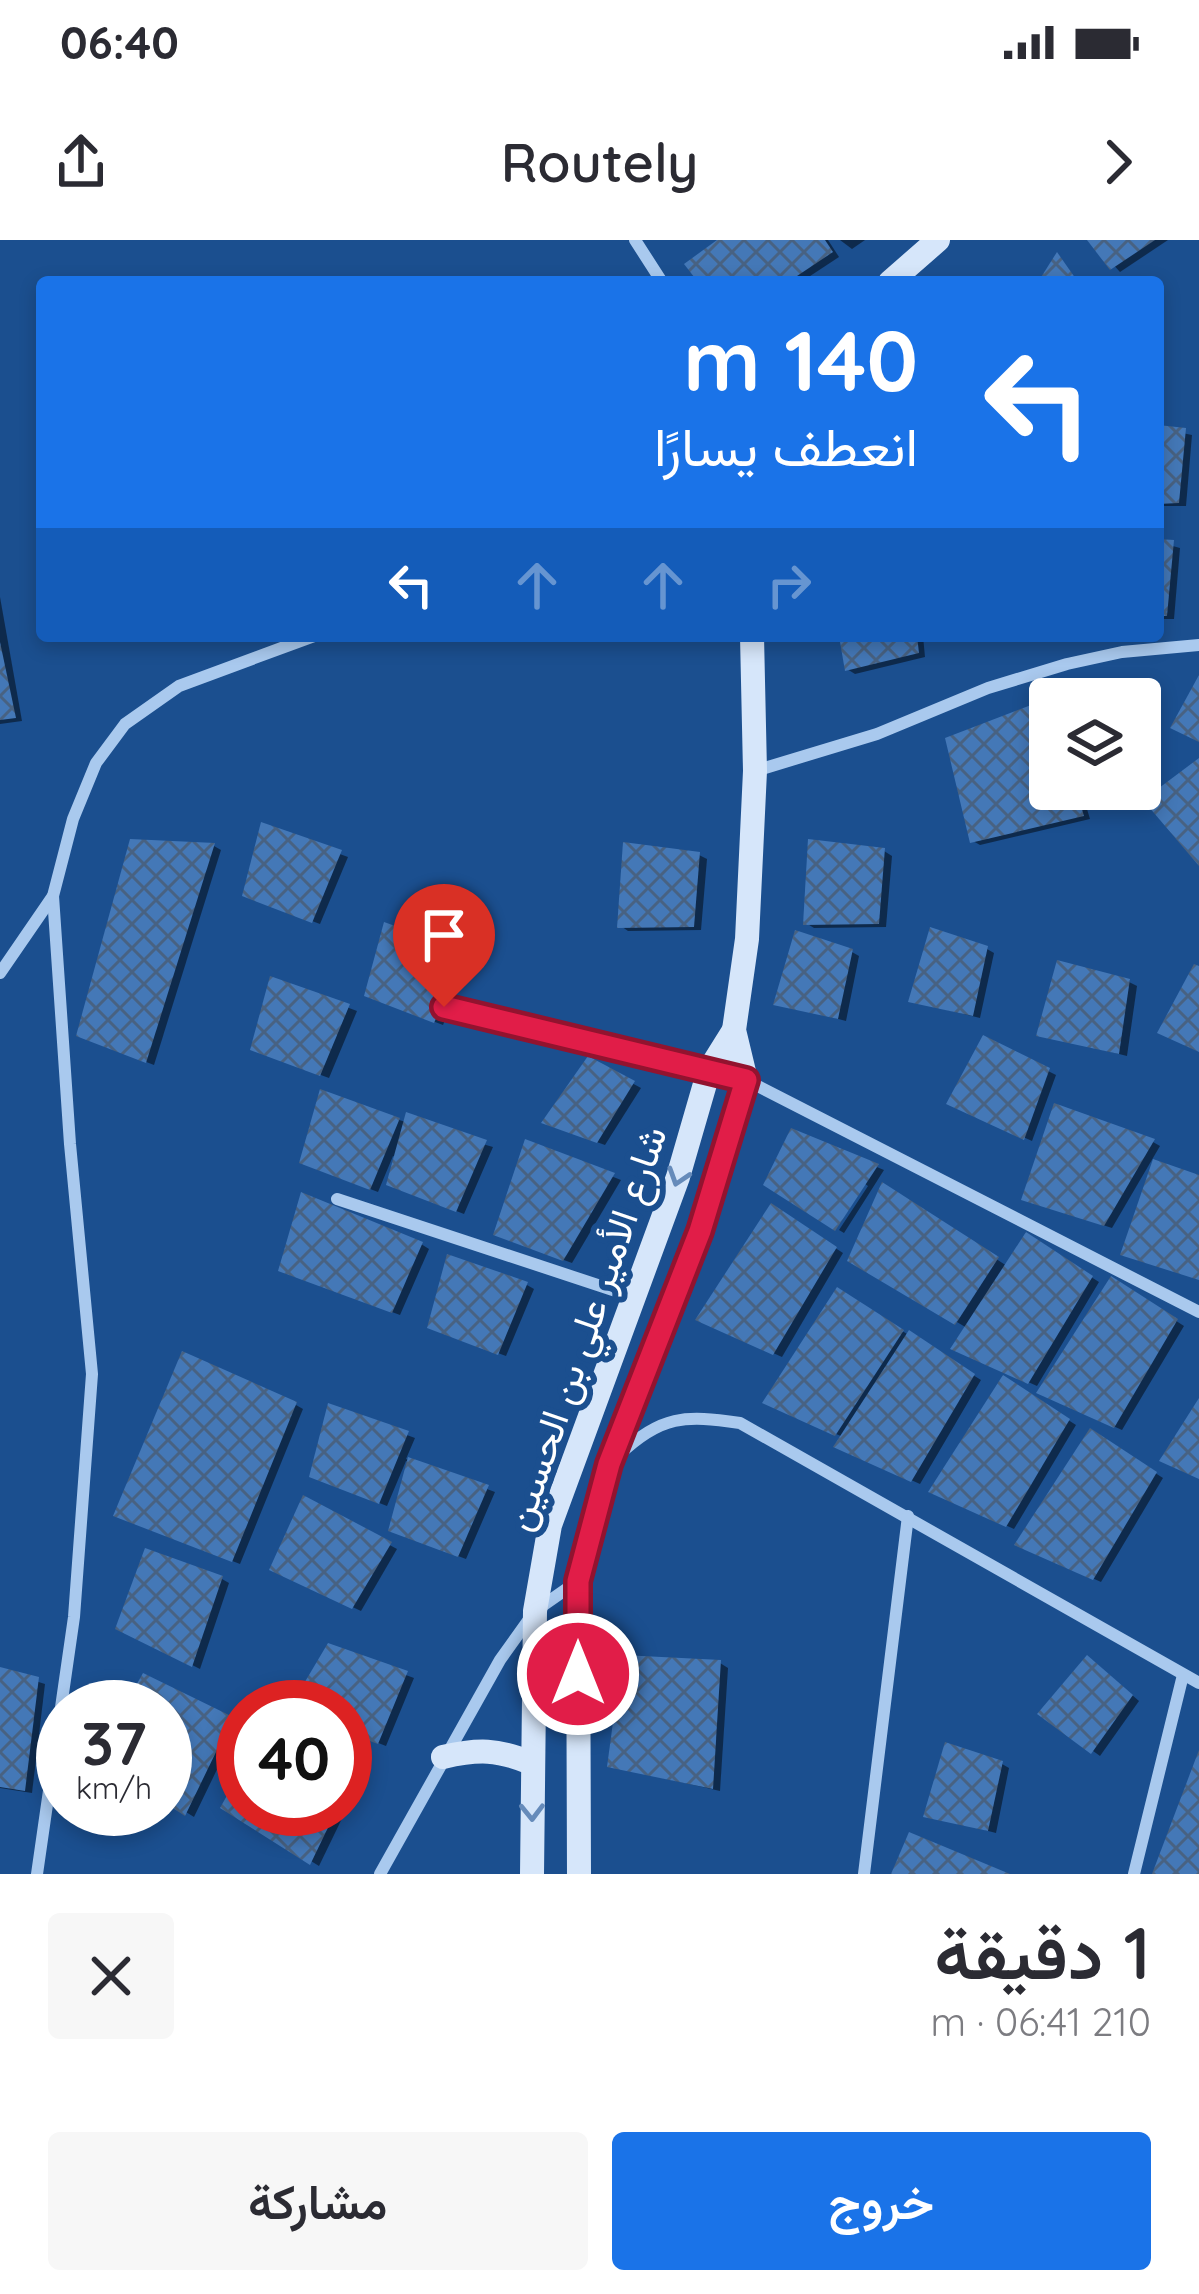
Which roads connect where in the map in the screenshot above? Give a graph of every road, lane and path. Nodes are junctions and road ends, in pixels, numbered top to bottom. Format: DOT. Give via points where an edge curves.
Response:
graph roads {
  1 [pos="635,240"];
  2 [pos="938,240"];
  3 [pos="658,276"];
  4 [pos="897,276"];
  5 [pos="298,642"];
  6 [pos="752,642"];
  7 [pos="1199,645"];
  8 [pos="755,771"];
  9 [pos="53,896"];
  10 [pos="0,973"];
  11 [pos="444,1007"];
  12 [pos="734,1030"];
  13 [pos="710,1070"];
  14 [pos="746,1080"];
  15 [pos="337,1199"];
  16 [pos="635,1297"];
  17 [pos="1199,1312"];
  18 [pos="609,1464"];
  19 [pos="908,1516"];
  20 [pos="578,1581"];
  21 [pos="535,1611"];
  22 [pos="1183,1675"];
  23 [pos="1199,1683"];
  24 [pos="443,1757"];
  25 [pos="531,1763"];
  26 [pos="37,1874"];
  27 [pos="380,1874"];
  28 [pos="532,1874"];
  29 [pos="579,1874"];
  30 [pos="864,1874"];
  31 [pos="1134,1874"];
  1 -- 3 [label="street"];
  2 -- 4 [label="street"];
  5 -- 9 [label="street" via="179,686 125,724 96,763"];
  6 -- 8 [label="street, شارع الأمير علي بن الحسين"];
  7 -- 8 [label="street" via="1067,664"];
  8 -- 12 [label="street, شارع الأمير علي بن الحسين"];
  9 -- 10 [label="street"];
  9 -- 26 [label="street" via="92,1374 74,1616"];
  11 -- 13 [label="street"];
  12 -- 13 [label="street, شارع الأمير علي بن الحسين"];
  12 -- 14 [label="street, شارع الأمير علي بن الحسين"];
  13 -- 14 [label="street"];
  13 -- 16 [label="street, شارع الأمير علي بن الحسين, one-way"];
  14 -- 17 [label="street"];
  14 -- 18 [label="street, شارع الأمير علي بن الحسين" via="700,1231"];
  15 -- 16 [label="street"];
  16 -- 21 [label="street, شارع الأمير علي بن الحسين" via="550,1526"];
  18 -- 19 [label="street" via="641,1434 676,1417 740,1423"];
  18 -- 20 [label="street, شارع الأمير علي بن الحسين"];
  19 -- 22 [label="street"];
  19 -- 30 [label="street"];
  20 -- 21 [label="street"];
  20 -- 29 [label="street, شارع الأمير علي بن الحسين"];
  21 -- 24 [label="street"];
  21 -- 25 [label="street, شارع الأمير علي بن الحسين"];
  22 -- 23 [label="street"];
  22 -- 31 [label="street"];
  24 -- 25 [label="street" via="480,1749"];
  24 -- 27 [label="street"];
  25 -- 28 [label="street, شارع الأمير علي بن الحسين, one-way"];
}
